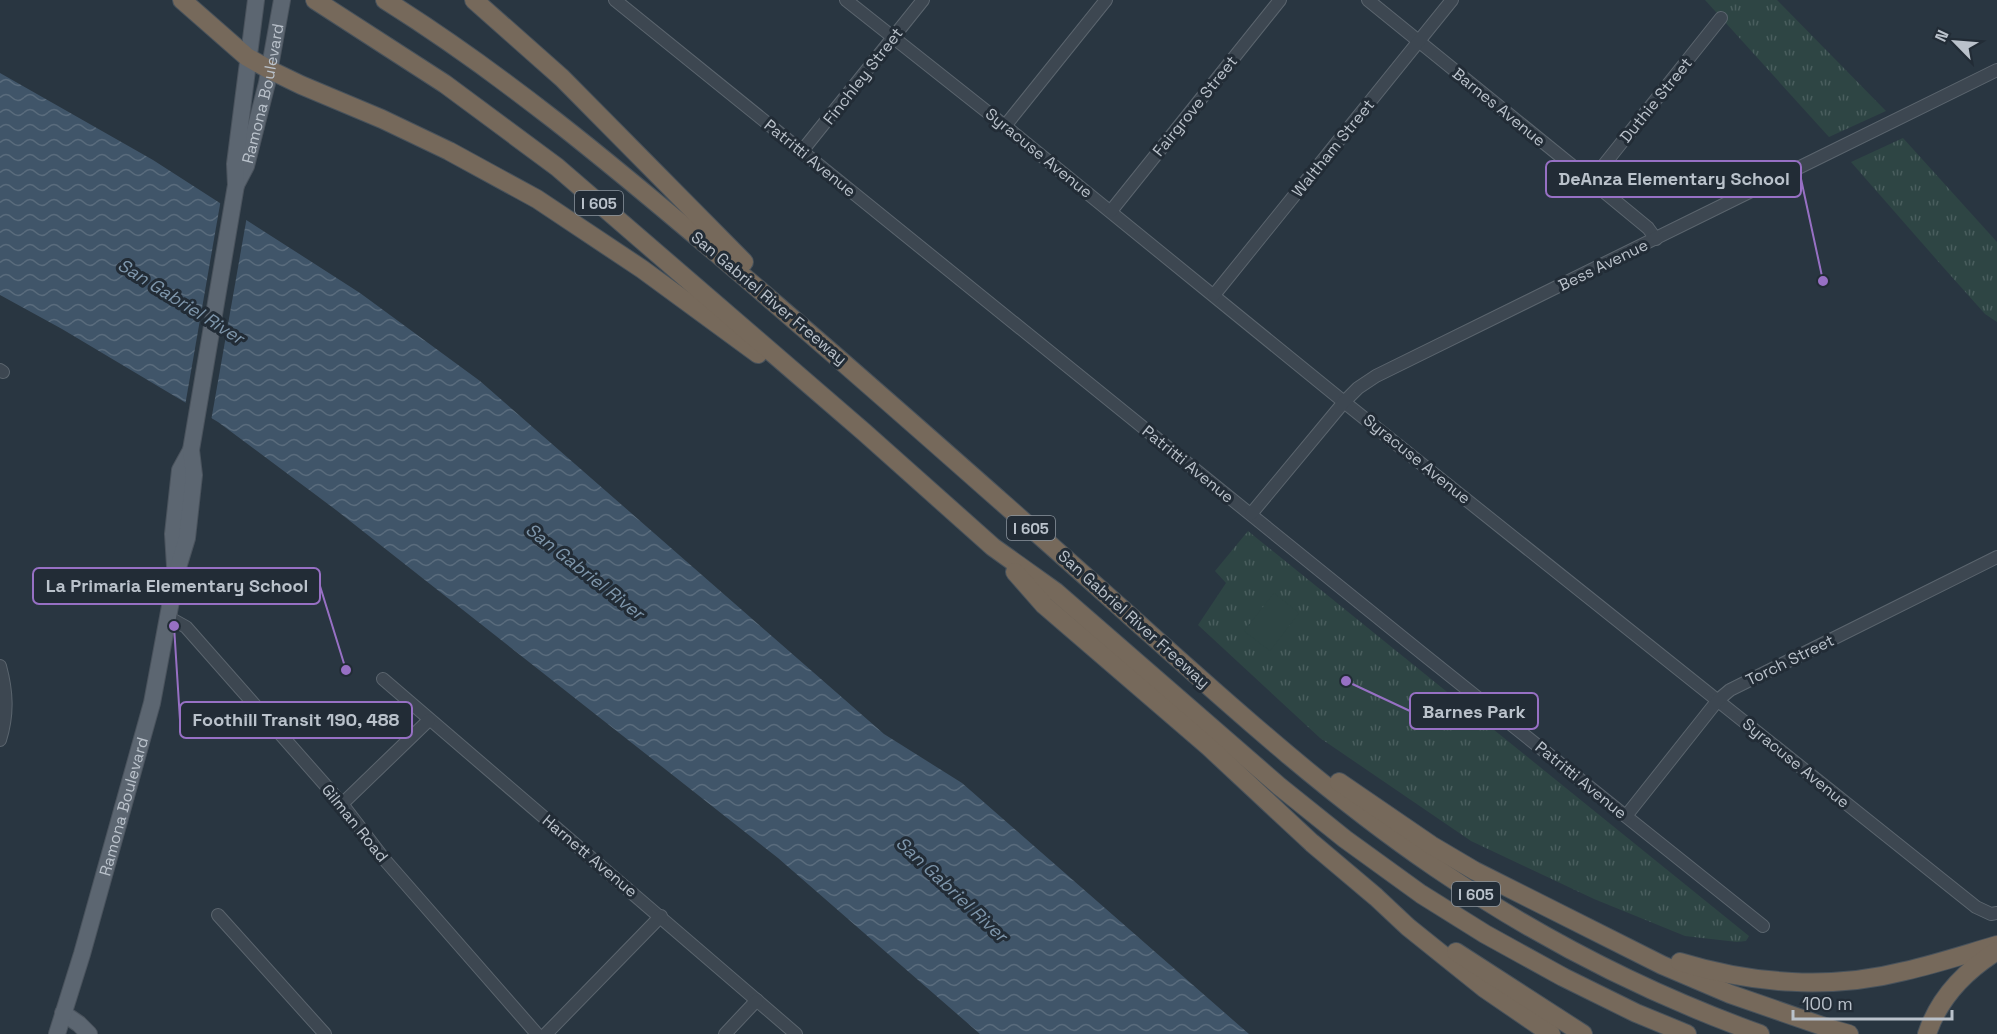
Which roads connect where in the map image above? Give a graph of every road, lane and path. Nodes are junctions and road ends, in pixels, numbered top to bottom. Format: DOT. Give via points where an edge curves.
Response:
graph roads {
  1 [pos="182,0"];
  2 [pos="256,0"];
  3 [pos="315,0"];
  4 [pos="385,0"];
  5 [pos="474,0"];
  6 [pos="615,0"];
  7 [pos="846,0"];
  8 [pos="923,0"];
  9 [pos="1106,0"];
  10 [pos="1280,0"];
  11 [pos="1368,0"];
  12 [pos="1452,0"];
  13 [pos="281,6"];
  14 [pos="1721,18"];
  15 [pos="892,38"];
  16 [pos="1418,42"];
  17 [pos="247,57"];
  18 [pos="270,70"];
  19 [pos="1997,70"];
  20 [pos="1005,126"];
  21 [pos="802,152"];
  22 [pos="1591,181"];
  23 [pos="236,185"];
  24 [pos="1111,211"];
  25 [pos="1656,239"];
  26 [pos="1214,295"];
  27 [pos="836,355"];
  28 [pos="1344,402"];
  29 [pos="864,432"];
  30 [pos="1251,514"];
  31 [pos="993,547"];
  32 [pos="1997,557"];
  33 [pos="168,617"];
  34 [pos="0,666"];
  35 [pos="383,679"];
  36 [pos="1719,700"];
  37 [pos="1225,701"];
  38 [pos="429,720"];
  39 [pos="0,740"];
  40 [pos="342,804"];
  41 [pos="1626,816"];
  42 [pos="1376,897"];
  43 [pos="1994,913"];
  44 [pos="218,915"];
  45 [pos="661,916"];
  46 [pos="1763,926"];
  47 [pos="1610,938"];
  48 [pos="1997,945"];
  49 [pos="1997,951"];
  50 [pos="757,1000"];
  51 [pos="63,1013"];
  52 [pos="57,1034"];
  53 [pos="89,1034"];
  54 [pos="325,1034"];
  55 [pos="537,1034"];
  56 [pos="546,1034"];
  57 [pos="725,1034"];
  58 [pos="796,1034"];
  59 [pos="1551,1034"];
  60 [pos="1583,1034"];
  61 [pos="1687,1034"];
  62 [pos="1760,1034"];
  63 [pos="1849,1034"];
  64 [pos="1928,1034"];
  1 -- 17 [label="highway"];
  2 -- 17 [label="main road, Ramona Boulevard"];
  3 -- 29 [label="highway, San Gabriel River Freeway / I 605" via="445,84 557,167"];
  4 -- 27 [label="highway, San Gabriel River Freeway / I 605" via="483,66 602,156"];
  5 -- 27 [label="highway" via="562,78"];
  6 -- 21 [label="street, Patritti Avenue"];
  7 -- 15 [label="street, Syracuse Avenue"];
  8 -- 15 [label="street, Finchley Street"];
  9 -- 20 [label="street"];
  10 -- 24 [label="street, Fairgrove Street"];
  11 -- 16 [label="street, Barnes Avenue"];
  12 -- 16 [label="street, Waltham Street"];
  13 -- 18 [label="main road, Ramona Boulevard"];
  14 -- 22 [label="street, Duthie Street"];
  15 -- 20 [label="street, Syracuse Avenue"];
  15 -- 21 [label="street, Finchley Street"];
  16 -- 22 [label="street, Barnes Avenue"];
  16 -- 26 [label="street, Waltham Street"];
  17 -- 18 [label="highway"];
  17 -- 23 [label="main road, Ramona Boulevard"];
  18 -- 23 [label="main road, Ramona Boulevard" via="246,166"];
  18 -- 29 [label="highway" via="411,133 537,199 642,269"];
  19 -- 25 [label="street, Bess Avenue"];
  20 -- 24 [label="street, Syracuse Avenue"];
  21 -- 30 [label="street, Patritti Avenue"];
  22 -- 25 [label="street, Barnes Avenue"];
  23 -- 33 [label="main road, Ramona Boulevard" via="192,442 180,470 173,534 176,574"];
  24 -- 26 [label="street, Syracuse Avenue"];
  25 -- 28 [label="street, Bess Avenue" via="1376,376"];
  26 -- 28 [label="street, Syracuse Avenue"];
  27 -- 37 [label="highway, San Gabriel River Freeway / I 605"];
  28 -- 30 [label="street, Bess Avenue"];
  28 -- 36 [label="street, Syracuse Avenue"];
  29 -- 31 [label="highway, San Gabriel River Freeway / I 605"];
  30 -- 41 [label="street, Patritti Avenue"];
  31 -- 42 [label="highway" via="1044,605"];
  31 -- 61 [label="highway, San Gabriel River Freeway / I 605" via="1056,592 1279,786 1421,894 1563,977"];
  32 -- 36 [label="street, Torch Street" via="1730,690"];
  33 -- 40 [label="street, Gilman Road" via="186,627"];
  33 -- 51 [label="main road, Ramona Boulevard" via="149,712"];
  34 -- 39 [label="street" via="6,690 5,724"];
  35 -- 38 [label="street, Harnett Avenue"];
  36 -- 41 [label="street, Torch Street"];
  36 -- 43 [label="street, Syracuse Avenue" via="1976,907"];
  37 -- 47 [label="highway" via="1431,845"];
  37 -- 62 [label="highway, San Gabriel River Freeway / I 605" via="1357,810 1496,907 1644,987"];
  38 -- 40 [label="street"];
  38 -- 45 [label="street, Harnett Avenue"];
  40 -- 55 [label="street, Gilman Road" via="384,859"];
  41 -- 46 [label="street, Patritti Avenue"];
  42 -- 59 [label="highway" via="1484,988"];
  42 -- 60 [label="highway"];
  44 -- 54 [label="street"];
  45 -- 50 [label="street, Harnett Avenue"];
  45 -- 56 [label="street"];
  47 -- 48 [label="highway" via="1716,972 1796,983 1849,981 1904,972"];
  47 -- 63 [label="highway" via="1730,994"];
  49 -- 64 [label="highway" via="1979,962 1953,988"];
  50 -- 57 [label="street"];
  50 -- 58 [label="street, Harnett Avenue"];
  51 -- 52 [label="main road, Ramona Boulevard"];
  51 -- 53 [label="main road"];
}
